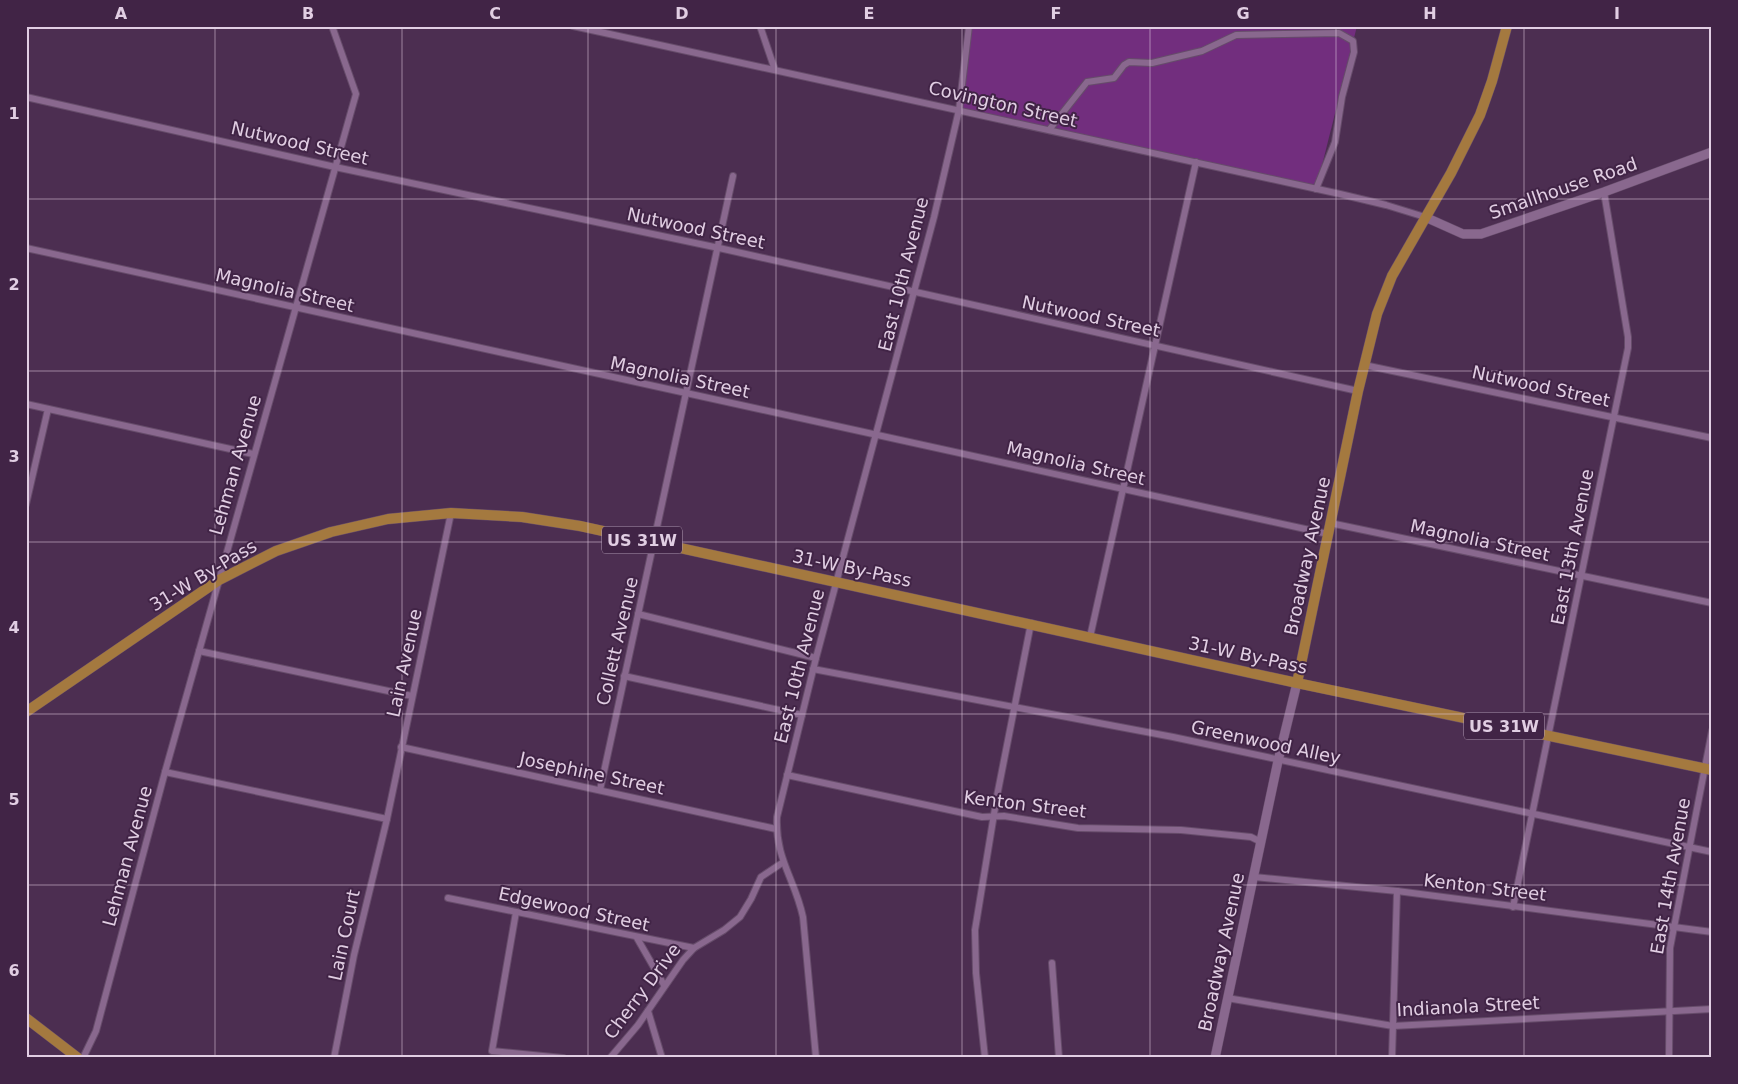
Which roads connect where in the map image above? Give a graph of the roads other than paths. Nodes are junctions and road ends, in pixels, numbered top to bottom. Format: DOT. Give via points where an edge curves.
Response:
graph roads {
  1 [pos="332,26"];
  2 [pos="573,26"];
  3 [pos="760,26"];
  4 [pos="969,26"];
  5 [pos="1507,26"];
  6 [pos="775,70"];
  7 [pos="26,97"];
  8 [pos="959,110"];
  9 [pos="1049,130"];
  10 [pos="1712,152"];
  11 [pos="1196,162"];
  12 [pos="336,167"];
  13 [pos="733,176"];
  14 [pos="1316,189"];
  15 [pos="1604,192"];
  16 [pos="1425,217"];
  17 [pos="26,248"];
  18 [pos="719,248"];
  19 [pos="915,293"];
  20 [pos="296,308"];
  21 [pos="1154,346"];
  22 [pos="1364,366"];
  23 [pos="1358,391"];
  24 [pos="687,394"];
  25 [pos="26,404"];
  26 [pos="48,409"];
  27 [pos="1614,417"];
  28 [pos="877,434"];
  29 [pos="1712,438"];
  30 [pos="253,454"];
  31 [pos="1124,489"];
  32 [pos="26,504"];
  33 [pos="451,513"];
  34 [pos="1330,523"];
  35 [pos="1328,534"];
  36 [pos="655,542"];
  37 [pos="1582,577"];
  38 [pos="219,580"];
  39 [pos="836,581"];
  40 [pos="1712,603"];
  41 [pos="638,614"];
  42 [pos="1031,624"];
  43 [pos="1090,637"];
  44 [pos="199,651"];
  45 [pos="816,658"];
  46 [pos="813,669"];
  47 [pos="624,676"];
  48 [pos="1297,683"];
  49 [pos="412,696"];
  50 [pos="1014,706"];
  51 [pos="26,712"];
  52 [pos="802,715"];
  53 [pos="1712,732"];
  54 [pos="1549,736"];
  55 [pos="401,747"];
  56 [pos="1278,761"];
  57 [pos="1708,769"];
  58 [pos="165,772"];
  59 [pos="787,774"];
  60 [pos="600,790"];
  61 [pos="1532,814"];
  62 [pos="994,816"];
  63 [pos="387,819"];
  64 [pos="776,829"];
  65 [pos="1261,842"];
  66 [pos="1688,849"];
  67 [pos="1712,852"];
  68 [pos="782,863"];
  69 [pos="1254,876"];
  70 [pos="1397,891"];
  71 [pos="448,898"];
  72 [pos="1513,907"];
  73 [pos="516,912"];
  74 [pos="1673,927"];
  75 [pos="1712,932"];
  76 [pos="637,938"];
  77 [pos="694,948"];
  78 [pos="1052,963"];
  79 [pos="664,985"];
  80 [pos="1228,998"];
  81 [pos="1712,1009"];
  82 [pos="648,1011"];
  83 [pos="1669,1012"];
  84 [pos="26,1018"];
  85 [pos="1393,1026"];
  86 [pos="78,1058"];
  87 [pos="83,1058"];
  88 [pos="334,1058"];
  89 [pos="563,1058"];
  90 [pos="610,1058"];
  91 [pos="662,1058"];
  92 [pos="816,1058"];
  93 [pos="985,1058"];
  94 [pos="1059,1058"];
  95 [pos="1215,1058"];
  96 [pos="1392,1058"];
  97 [pos="1670,1058"];
  1 -- 12 [label="street, Lehman Avenue" via="356,94"];
  2 -- 6 [label="street, Covington Street"];
  3 -- 6 [label="street"];
  4 -- 8 [label="street, East 10th Avenue"];
  5 -- 16 [label="main road, Broadway Avenue" via="1480,115"];
  6 -- 8 [label="street, Covington Street"];
  7 -- 12 [label="street, Nutwood Street"];
  8 -- 9 [label="street, Covington Street"];
  8 -- 19 [label="street, East 10th Avenue"];
  9 -- 11 [label="street, Covington Street"];
  9 -- 14 [label="street" via="1087,82 1114,78 1129,62 1152,63 1202,51 1236,35 1339,33 1353,41 1354,52 1333,148"];
  10 -- 15 [label="street, Smallhouse Road"];
  11 -- 14 [label="street, Covington Street"];
  11 -- 21 [label="street"];
  12 -- 18 [label="street, Nutwood Street"];
  12 -- 20 [label="street, Lehman Avenue"];
  13 -- 18 [label="street, Collett Avenue"];
  14 -- 16 [label="street, Covington Street" via="1386,204"];
  15 -- 16 [label="street, Smallhouse Road" via="1481,234 1463,234"];
  15 -- 27 [label="street, East 13th Avenue" via="1628,337"];
  16 -- 22 [label="main road, Broadway Avenue" via="1386,290"];
  17 -- 20 [label="street, Magnolia Street"];
  18 -- 19 [label="street, Nutwood Street"];
  18 -- 24 [label="street, Collett Avenue"];
  19 -- 21 [label="street, Nutwood Street"];
  19 -- 28 [label="street, East 10th Avenue"];
  20 -- 24 [label="street, Magnolia Street"];
  20 -- 30 [label="street, Lehman Avenue"];
  21 -- 23 [label="street, Nutwood Street"];
  21 -- 31 [label="street"];
  22 -- 23 [label="main road, Broadway Avenue"];
  22 -- 27 [label="street, Nutwood Street"];
  23 -- 34 [label="main road, Broadway Avenue"];
  24 -- 28 [label="street, Magnolia Street"];
  24 -- 36 [label="street, Collett Avenue"];
  25 -- 26 [label="street"];
  26 -- 30 [label="street"];
  26 -- 32 [label="street"];
  27 -- 29 [label="street, Nutwood Street"];
  27 -- 37 [label="street, East 13th Avenue"];
  28 -- 31 [label="street, Magnolia Street"];
  28 -- 39 [label="street, East 10th Avenue"];
  30 -- 38 [label="street, Lehman Avenue"];
  31 -- 35 [label="street, Magnolia Street"];
  31 -- 43 [label="street"];
  33 -- 36 [label="main road, 31-W By-Pass / US 31W" via="532,518"];
  33 -- 38 [label="main road, 31-W By-Pass / US 31W" via="388,519 331,532 276,551"];
  33 -- 49 [label="street, Lain Avenue"];
  34 -- 35 [label="main road, Broadway Avenue"];
  34 -- 37 [label="street, Magnolia Street"];
  35 -- 48 [label="main road, Broadway Avenue"];
  36 -- 39 [label="main road, 31-W By-Pass / US 31W"];
  36 -- 41 [label="street, Collett Avenue"];
  37 -- 40 [label="street, Magnolia Street"];
  37 -- 54 [label="street, East 13th Avenue"];
  38 -- 44 [label="street, Lehman Avenue"];
  38 -- 51 [label="main road, 31-W By-Pass / US 31W"];
  39 -- 42 [label="main road, 31-W By-Pass / US 31W"];
  39 -- 45 [label="street, East 10th Avenue"];
  41 -- 45 [label="street"];
  41 -- 47 [label="street, Collett Avenue"];
  42 -- 43 [label="main road, 31-W By-Pass / US 31W"];
  42 -- 50 [label="street"];
  43 -- 48 [label="main road, 31-W By-Pass / US 31W"];
  44 -- 49 [label="street"];
  44 -- 58 [label="street, Lehman Avenue"];
  45 -- 46 [label="street, East 10th Avenue"];
  46 -- 50 [label="street, Greenwood Alley"];
  46 -- 52 [label="street, East 10th Avenue"];
  47 -- 52 [label="street"];
  47 -- 60 [label="street, Collett Avenue"];
  48 -- 54 [label="main road, 31-W By-Pass / US 31W"];
  48 -- 56 [label="street, Broadway Avenue"];
  49 -- 55 [label="street, Lain Avenue"];
  50 -- 56 [label="street, Greenwood Alley"];
  50 -- 62 [label="street"];
  52 -- 59 [label="street, East 10th Avenue"];
  53 -- 57 [label="street, East 14th Avenue"];
  54 -- 57 [label="main road, 31-W By-Pass / US 31W"];
  54 -- 61 [label="street, East 13th Avenue"];
  55 -- 60 [label="street, Josephine Street"];
  55 -- 63 [label="street, Lain Avenue"];
  56 -- 61 [label="street, Greenwood Alley"];
  56 -- 65 [label="street, Broadway Avenue"];
  57 -- 66 [label="street, East 14th Avenue"];
  58 -- 63 [label="street"];
  58 -- 87 [label="street, Lehman Avenue" via="96,1031"];
  59 -- 62 [label="street, Kenton Street" via="982,817"];
  59 -- 64 [label="street, East 10th Avenue"];
  60 -- 64 [label="street, Josephine Street"];
  61 -- 66 [label="street, Greenwood Alley"];
  61 -- 72 [label="street, East 13th Avenue"];
  62 -- 65 [label="street, Kenton Street" via="1060,827 1182,830 1252,837"];
  62 -- 93 [label="street" via="974,940"];
  63 -- 88 [label="street, Lain Court" via="354,955"];
  64 -- 68 [label="street, East 10th Avenue"];
  65 -- 69 [label="street, Broadway Avenue"];
  66 -- 67 [label="street, Greenwood Alley"];
  66 -- 74 [label="street, East 14th Avenue"];
  68 -- 77 [label="street, Cherry Drive" via="761,877 740,917"];
  68 -- 92 [label="street, East 10th Avenue" via="803,917"];
  69 -- 70 [label="street, Kenton Street"];
  69 -- 80 [label="street, Broadway Avenue"];
  70 -- 72 [label="street, Kenton Street"];
  70 -- 85 [label="street"];
  71 -- 73 [label="street, Edgewood Street"];
  72 -- 74 [label="street, Kenton Street"];
  73 -- 76 [label="street, Edgewood Street"];
  73 -- 89 [label="street" via="492,1051"];
  74 -- 75 [label="street, Kenton Street"];
  74 -- 83 [label="street, East 14th Avenue"];
  76 -- 77 [label="street, Edgewood Street"];
  76 -- 79 [label="street"];
  77 -- 79 [label="street, Cherry Drive"];
  78 -- 94 [label="street"];
  79 -- 82 [label="street, Cherry Drive"];
  80 -- 85 [label="street, Indianola Street"];
  80 -- 95 [label="street, Broadway Avenue"];
  81 -- 83 [label="street, Indianola Street"];
  82 -- 90 [label="street, Cherry Drive"];
  82 -- 91 [label="street"];
  83 -- 85 [label="street, Indianola Street"];
  83 -- 97 [label="street, East 14th Avenue"];
  84 -- 86 [label="main road"];
  85 -- 96 [label="street"];
}
